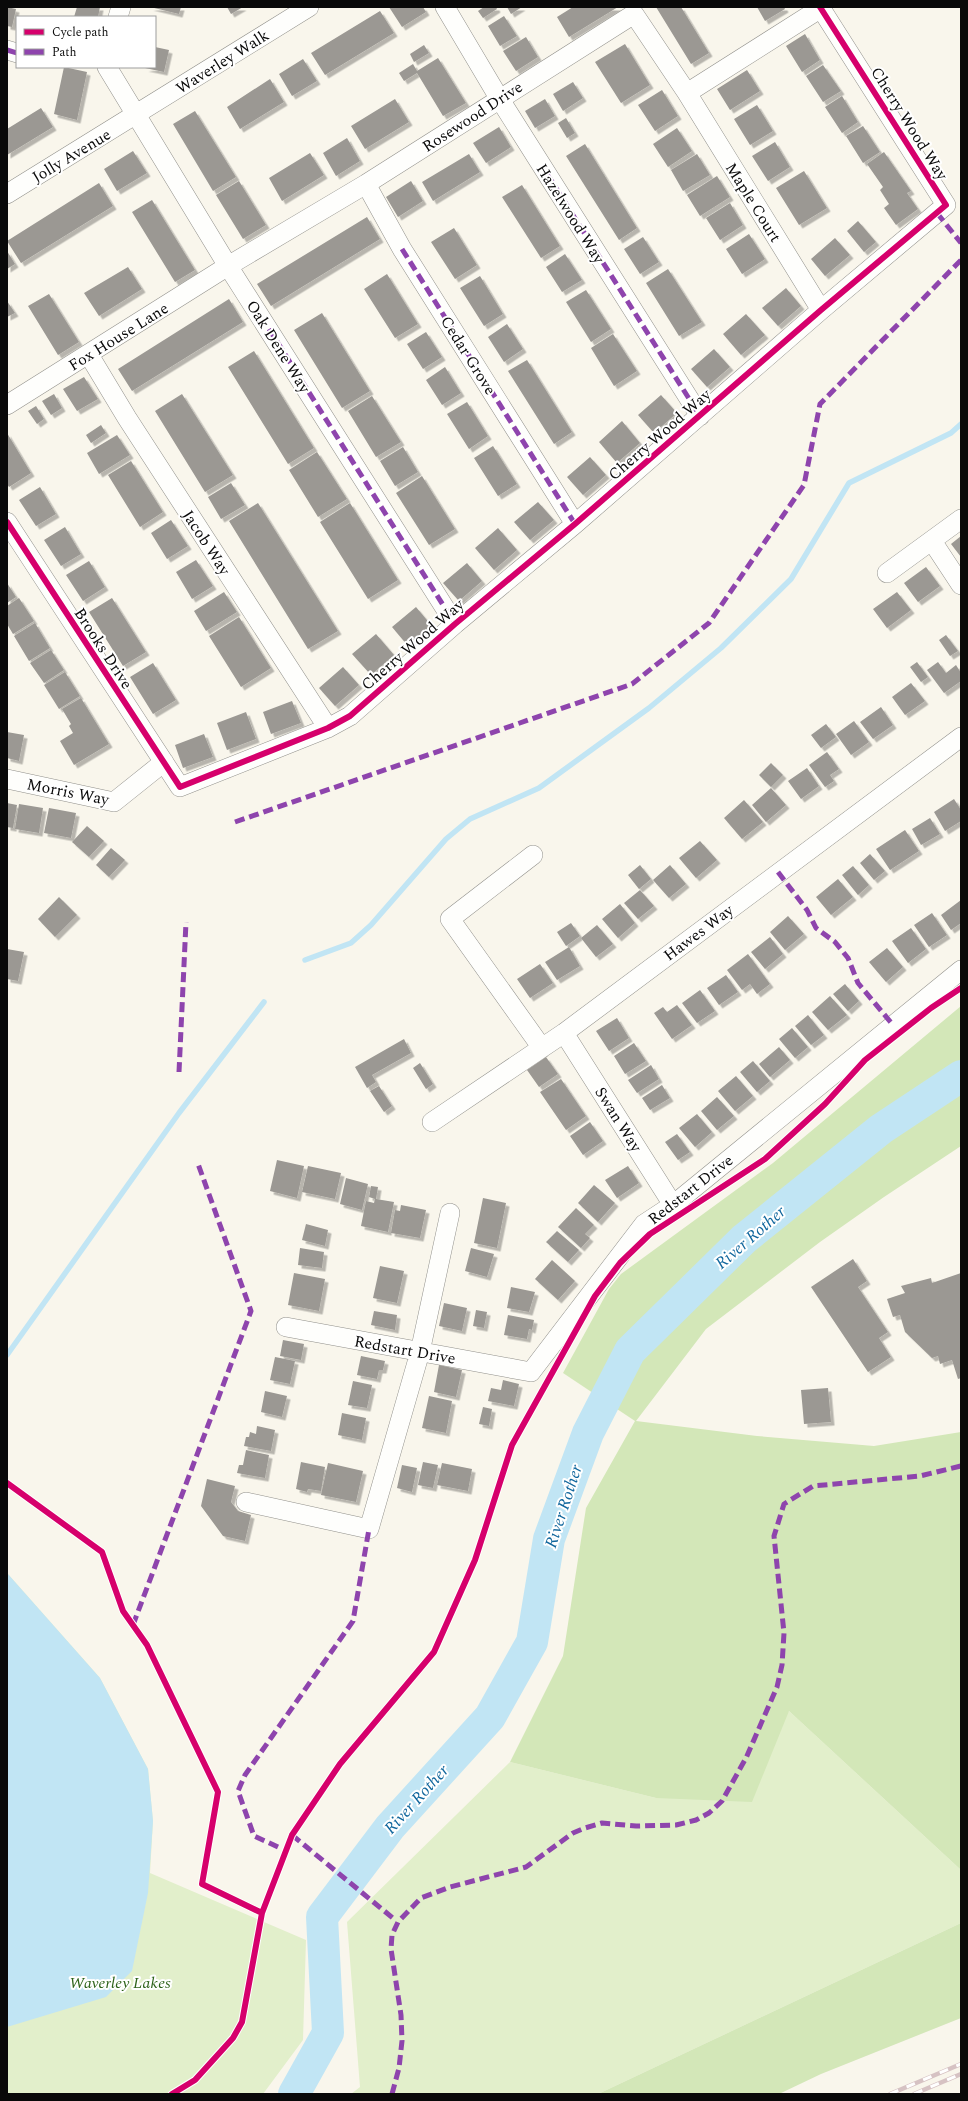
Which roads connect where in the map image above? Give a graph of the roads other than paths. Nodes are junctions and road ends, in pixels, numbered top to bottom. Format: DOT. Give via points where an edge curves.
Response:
graph roads {
  1 [pos="309,7"];
  2 [pos="445,7"];
  3 [pos="820,7"];
  4 [pos="108,68"];
  5 [pos="687,93"];
  6 [pos="499,98"];
  7 [pos="135,116"];
  8 [pos="366,184"];
  9 [pos="7,194"];
  10 [pos="228,266"];
  11 [pos="821,310"];
  12 [pos="88,355"];
  13 [pos="7,405"];
  14 [pos="700,416"];
  15 [pos="961,518"];
  16 [pos="7,522"];
  17 [pos="575,524"];
  18 [pos="932,542"];
  19 [pos="887,573"];
  20 [pos="961,585"];
  21 [pos="454,624"];
  22 [pos="328,728"];
  23 [pos="961,736"];
  24 [pos="164,762"];
  25 [pos="7,779"];
  26 [pos="180,788"];
  27 [pos="533,855"];
  28 [pos="961,970"];
  29 [pos="564,1033"];
  30 [pos="542,1048"];
  31 [pos="432,1122"];
  32 [pos="673,1205"];
  33 [pos="450,1213"];
  34 [pos="286,1328"];
  35 [pos="420,1352"];
  36 [pos="246,1502"];
  1 -- 7 [label="street, Waverley Walk"];
  2 -- 6 [label="street, Hazelwood Way"];
  3 -- 5 [label="street"];
  3 -- 11 [label="street, Cherry Wood Way" via="946,205"];
  4 -- 7 [label="street, Oak Dene Way"];
  5 -- 6 [label="street, Rosewood Drive" via="634,14"];
  5 -- 11 [label="street, Maple Court"];
  6 -- 8 [label="street, Rosewood Drive"];
  6 -- 14 [label="street, Hazelwood Way"];
  7 -- 9 [label="street, Jolly Avenue"];
  7 -- 10 [label="street, Oak Dene Way"];
  8 -- 10 [label="street, Rosewood Drive"];
  8 -- 17 [label="street, Cedar Grove" via="402,249"];
  10 -- 12 [label="street, Fox House Lane"];
  10 -- 21 [label="street, Oak Dene Way"];
  11 -- 14 [label="street, Cherry Wood Way"];
  12 -- 13 [label="street, Fox House Lane"];
  12 -- 22 [label="street, Jacob Way"];
  14 -- 17 [label="street, Cherry Wood Way"];
  15 -- 18 [label="street"];
  16 -- 24 [label="street, Brooks Drive"];
  17 -- 21 [label="street, Cherry Wood Way"];
  18 -- 19 [label="street"];
  18 -- 20 [label="street"];
  21 -- 22 [label="street, Cherry Wood Way" via="350,716"];
  22 -- 26 [label="street, Cherry Wood Way"];
  23 -- 29 [label="street, Hawes Way"];
  24 -- 25 [label="street, Morris Way" via="114,802"];
  24 -- 26 [label="street, Brooks Drive"];
  27 -- 30 [label="street" via="450,919"];
  28 -- 32 [label="street, Redstart Drive"];
  29 -- 30 [label="street, Hawes Way"];
  29 -- 32 [label="street, Swan Way"];
  30 -- 31 [label="street, Hawes Way"];
  32 -- 35 [label="street, Redstart Drive" via="644,1224 531,1372"];
  33 -- 35 [label="street"];
  34 -- 35 [label="street, Redstart Drive"];
  35 -- 36 [label="street" via="370,1529"];
}
